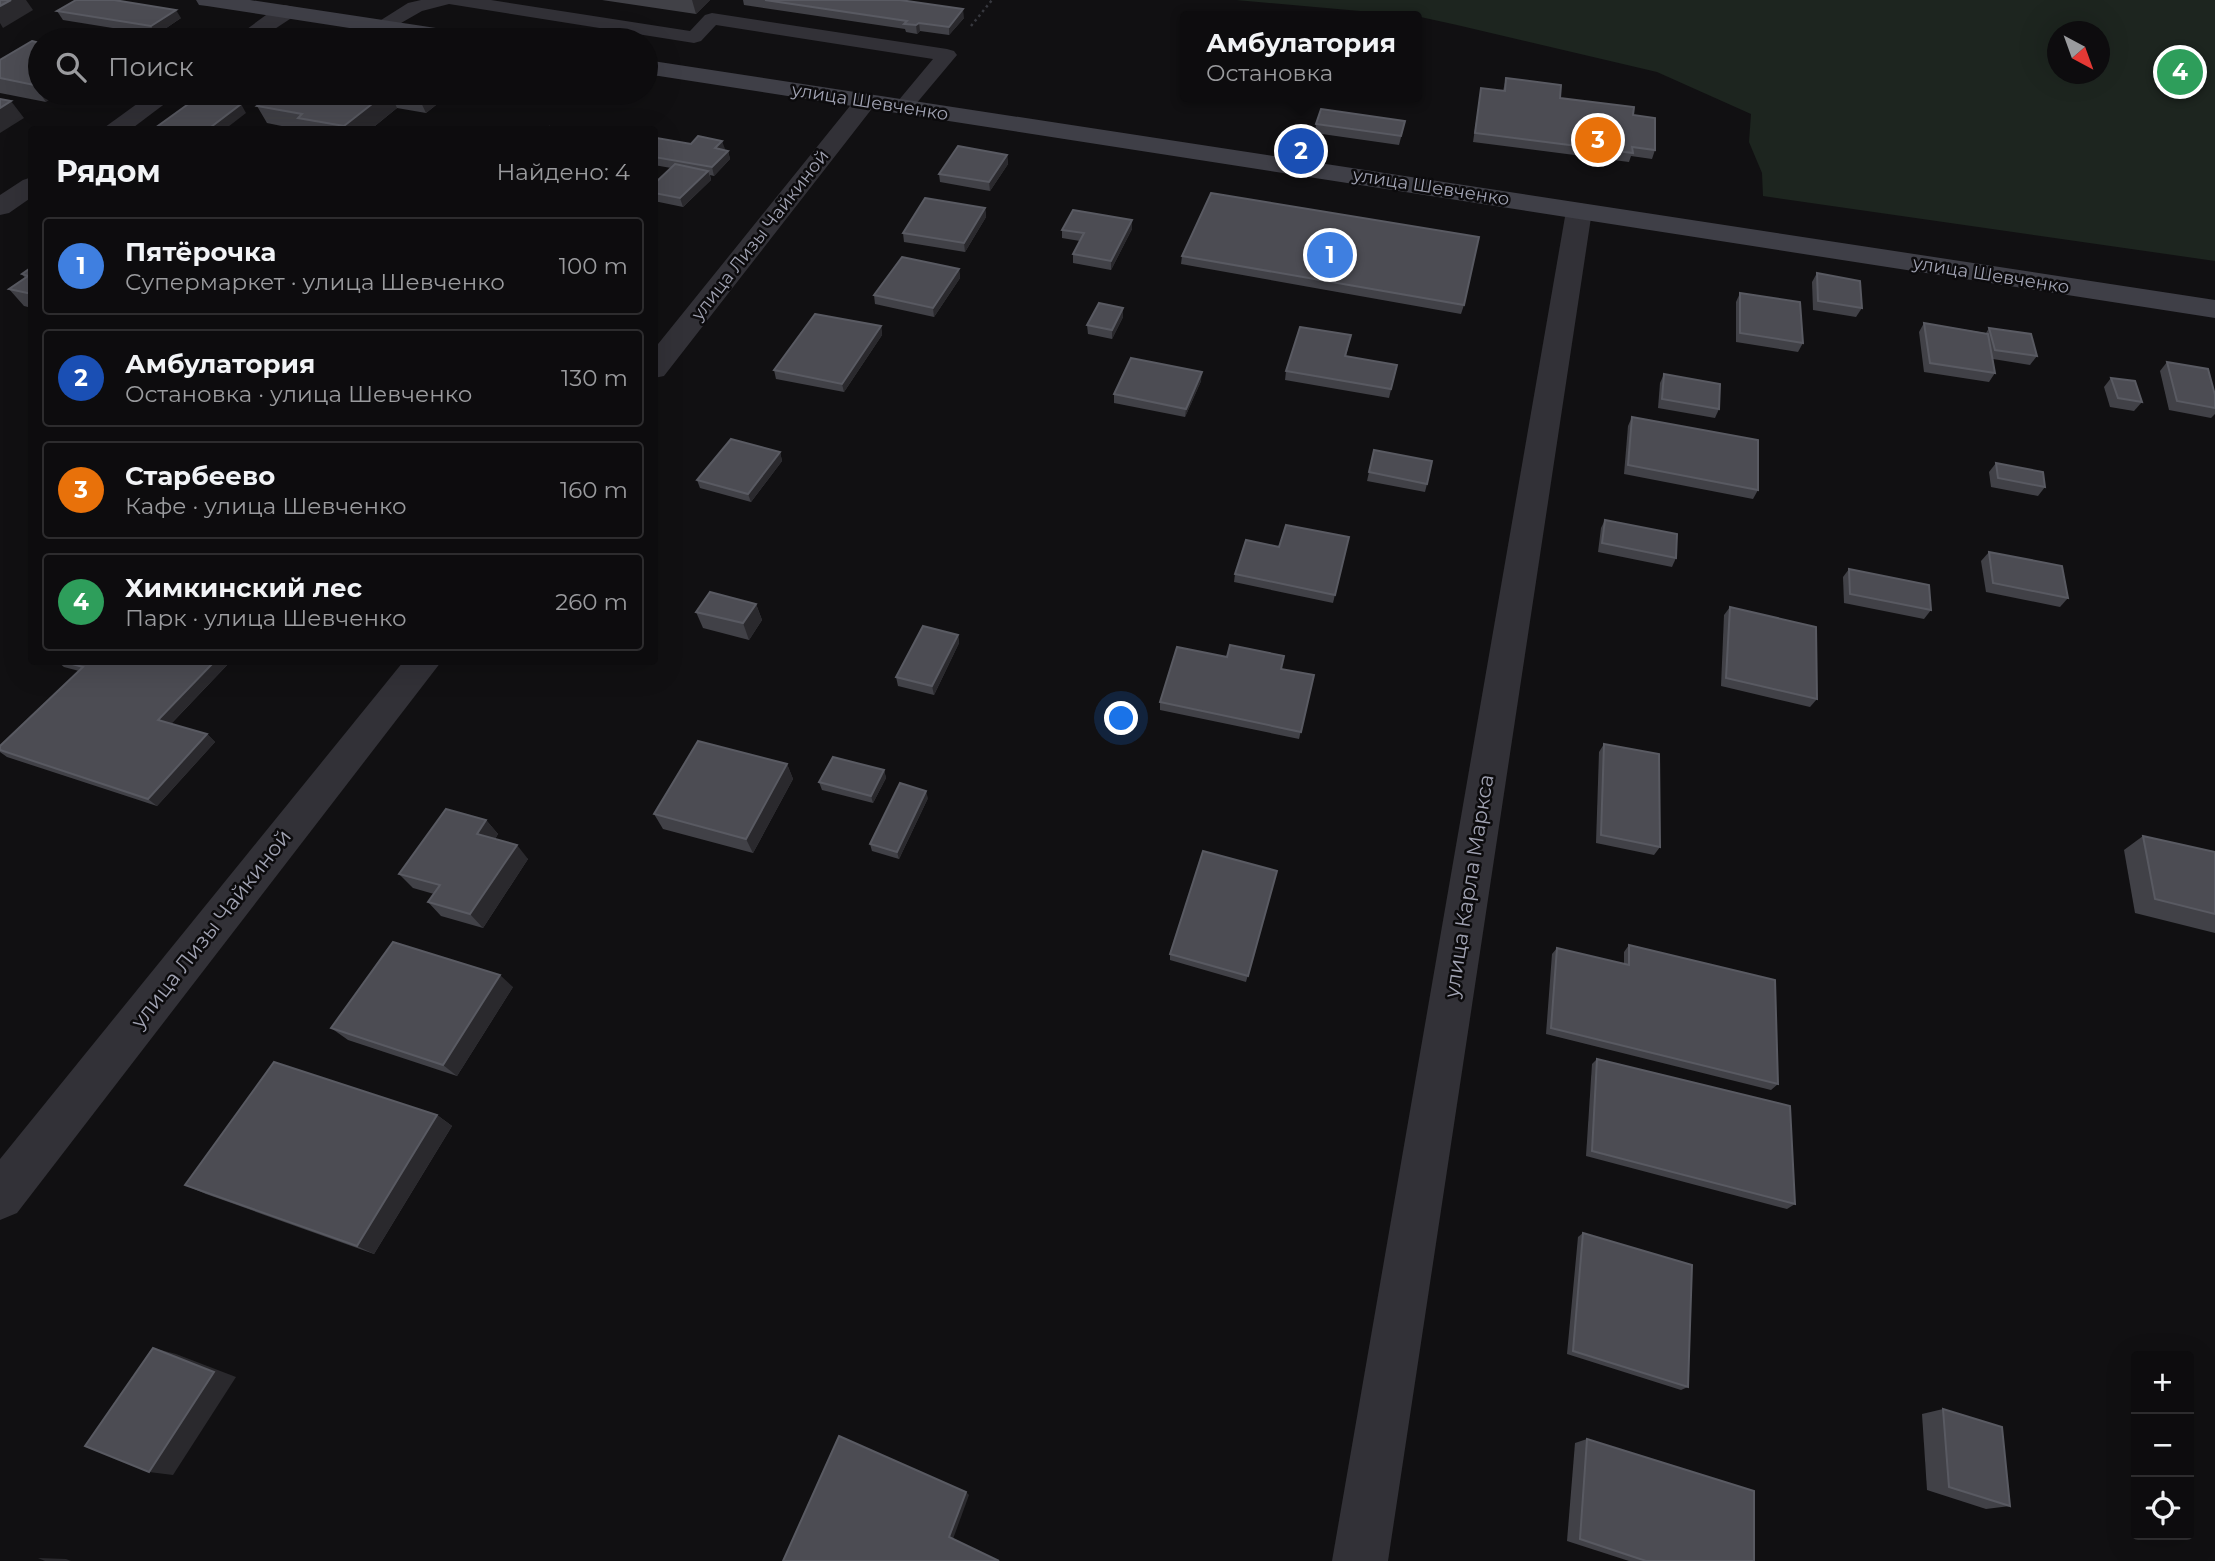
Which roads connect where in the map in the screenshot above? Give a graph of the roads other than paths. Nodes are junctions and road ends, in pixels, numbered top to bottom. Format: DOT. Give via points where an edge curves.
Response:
graph roads {
  1 [pos="207,0"];
  2 [pos="444,0"];
  3 [pos="454,0"];
  4 [pos="285,12"];
  5 [pos="380,27"];
  6 [pos="261,28"];
  7 [pos="387,28"];
  8 [pos="636,28"];
  9 [pos="658,31"];
  10 [pos="694,37"];
  11 [pos="658,65"];
  12 [pos="658,70"];
  13 [pos="866,102"];
  14 [pos="149,105"];
  15 [pos="903,107"];
  16 [pos="119,126"];
  17 [pos="28,188"];
  18 [pos="0,207"];
  19 [pos="1579,211"];
  20 [pos="2215,309"];
  21 [pos="658,364"];
  22 [pos="421,665"];
  23 [pos="0,1196"];
  24 [pos="1360,1561"];
  1 -- 4 [label="main road"];
  2 -- 5 [label="lane" via="415,7"];
  3 -- 8 [label="lane"];
  4 -- 5 [label="main road"];
  4 -- 6 [label="street"];
  5 -- 7 [label="main road"];
  9 -- 10 [label="lane"];
  10 -- 11 [label="lane"];
  10 -- 15 [label="lane" via="712,19 947,55"];
  12 -- 13 [label="main road, улица Шевченко"];
  13 -- 15 [label="main road, улица Шевченко"];
  13 -- 21 [label="street, улица Лизы Чайкиной"];
  14 -- 16 [label="street"];
  15 -- 19 [label="main road, улица Шевченко"];
  17 -- 18 [label="street"];
  19 -- 20 [label="main road, улица Шевченко"];
  19 -- 24 [label="street, улица Карла Маркса"];
  22 -- 23 [label="street, улица Лизы Чайкиной"];
}
